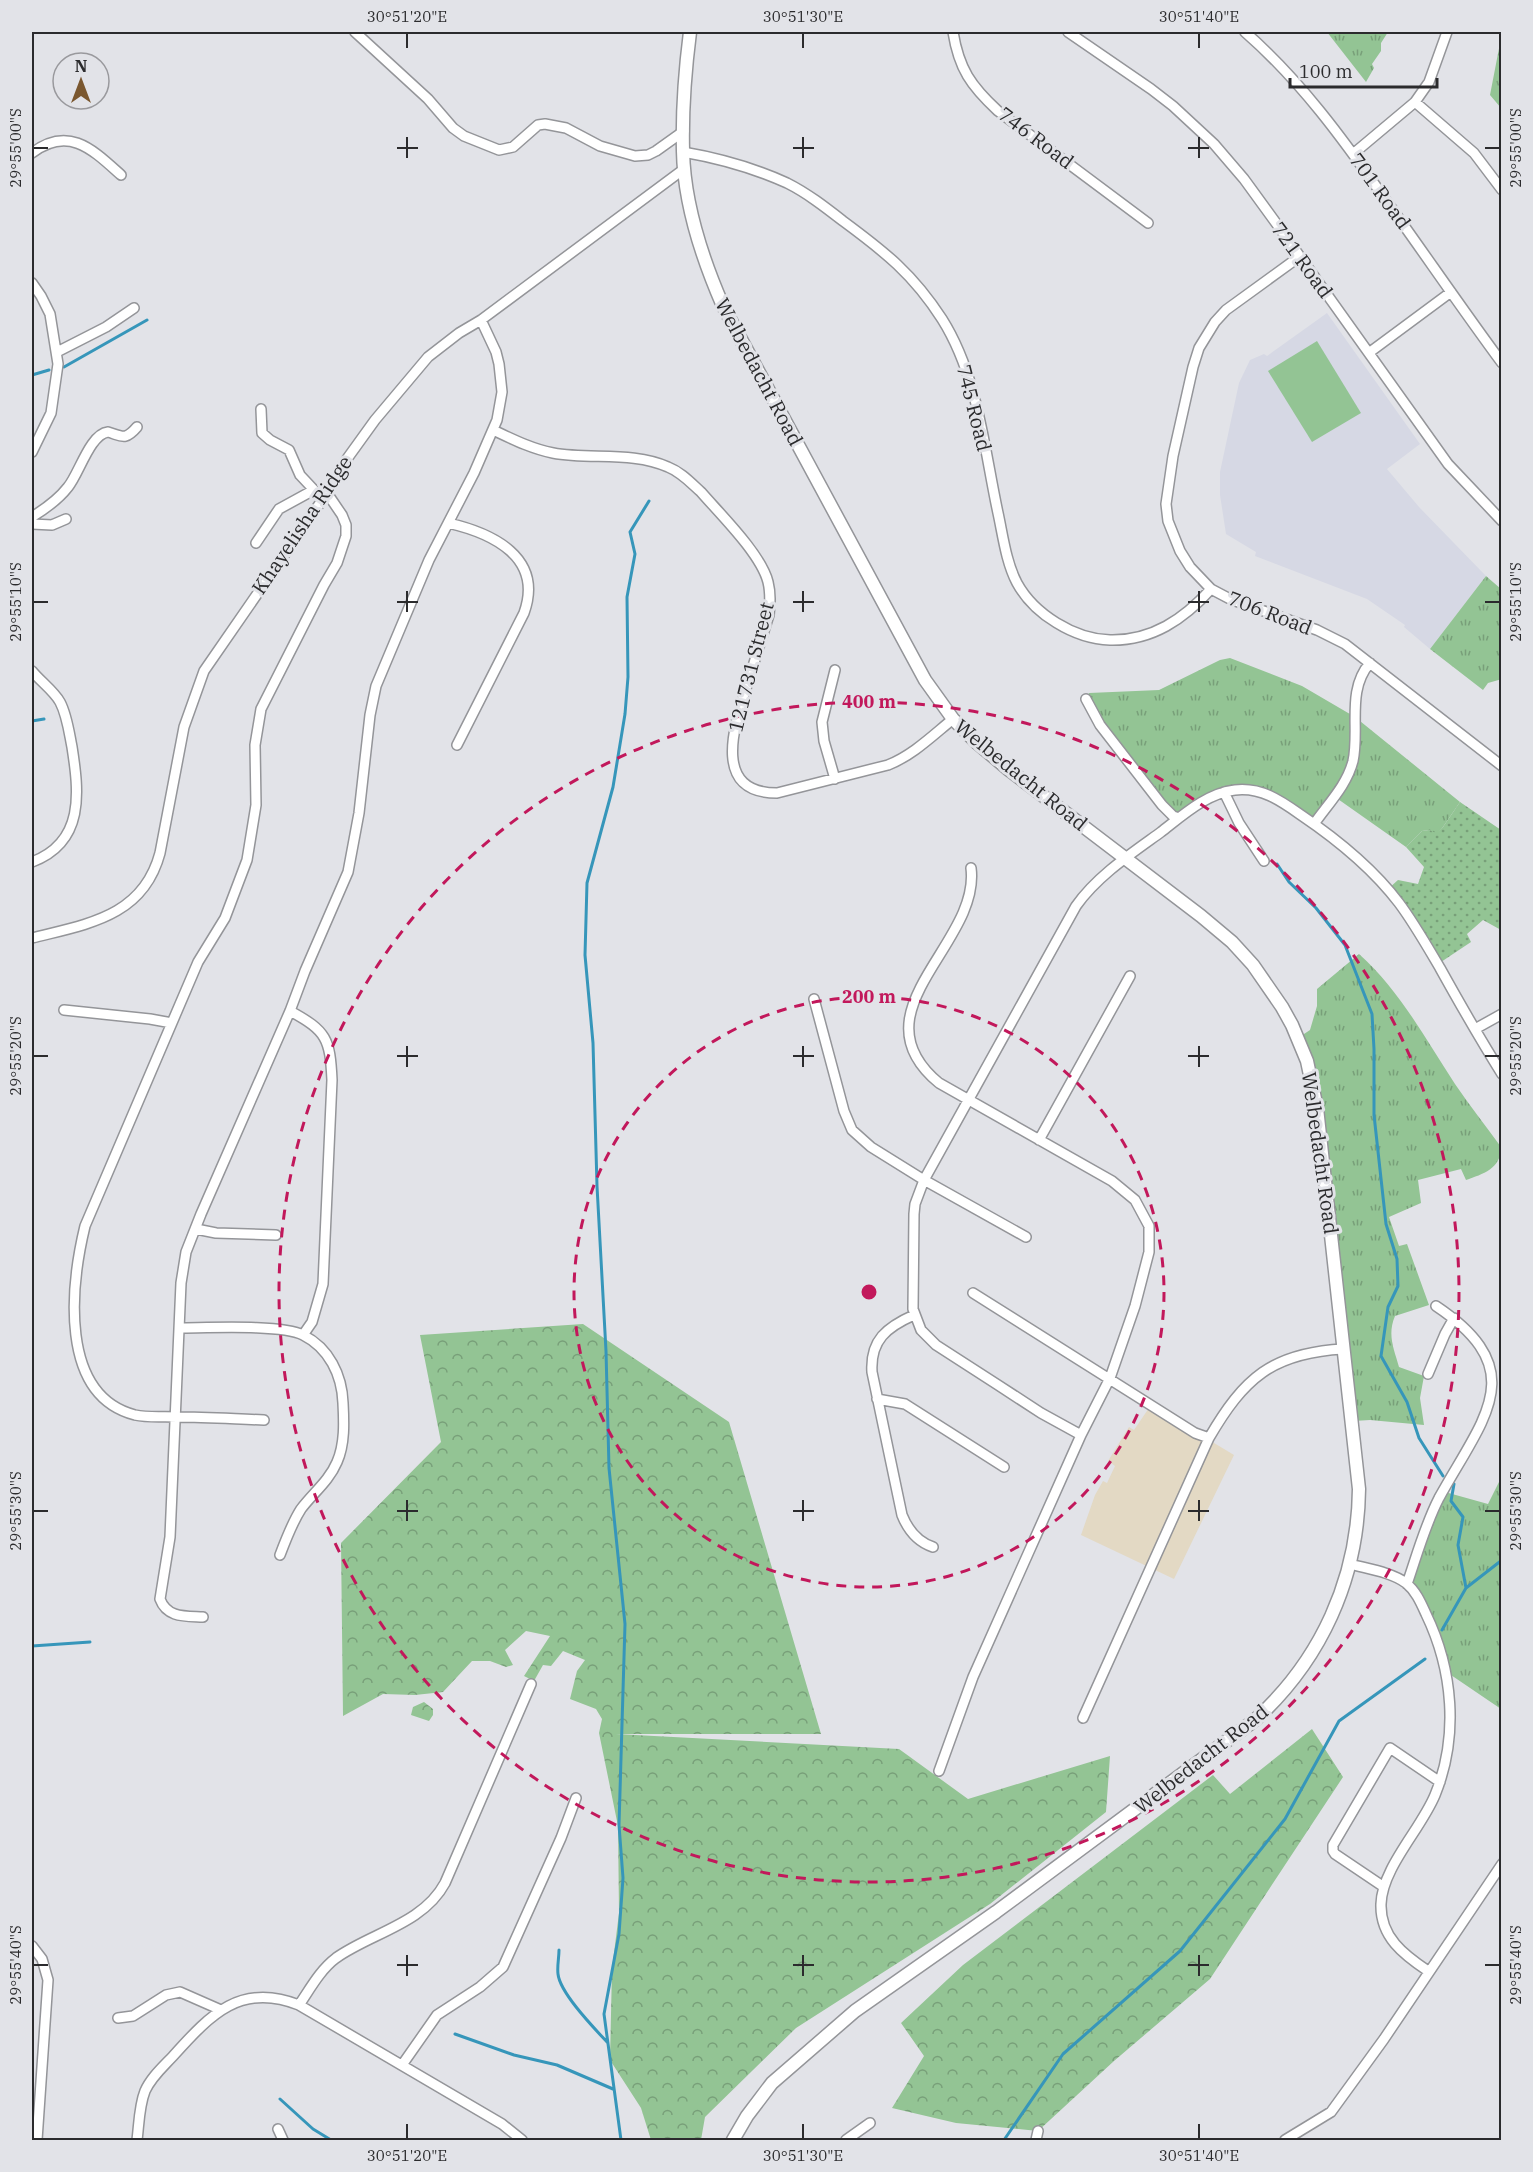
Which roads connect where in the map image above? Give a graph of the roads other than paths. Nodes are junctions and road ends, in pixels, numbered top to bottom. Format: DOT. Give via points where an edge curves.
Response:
graph roads {
  1 [pos="355,32"];
  2 [pos="690,32"];
  3 [pos="953,32"];
  4 [pos="1068,32"];
  5 [pos="1245,32"];
  6 [pos="1448,32"];
  7 [pos="1416,102"];
  8 [pos="684,130"];
  9 [pos="683,152"];
  10 [pos="32,153"];
  11 [pos="1353,154"];
  12 [pos="684,168"];
  13 [pos="121,175"];
  14 [pos="1502,190"];
  15 [pos="1148,223"];
  16 [pos="1299,257"];
  17 [pos="32,283"];
  18 [pos="1451,292"];
  19 [pos="134,308"];
  20 [pos="481,320"];
  21 [pos="57,352"];
  22 [pos="1370,352"];
  23 [pos="1502,363"];
  24 [pos="261,409"];
  25 [pos="137,427"];
  26 [pos="493,430"];
  27 [pos="32,452"];
  28 [pos="315,491"];
  29 [pos="327,493"];
  30 [pos="32,517"];
  31 [pos="66,519"];
  32 [pos="1502,521"];
  33 [pos="448,522"];
  34 [pos="32,524"];
  35 [pos="256,543"];
  36 [pos="1211,589"];
  37 [pos="1370,663"];
  38 [pos="835,670"];
  39 [pos="32,671"];
  40 [pos="1086,699"];
  41 [pos="952,719"];
  42 [pos="457,745"];
  43 [pos="1502,766"];
  44 [pos="835,779"];
  45 [pos="1224,792"];
  46 [pos="1179,818"];
  47 [pos="1314,824"];
  48 [pos="1126,858"];
  49 [pos="1264,861"];
  50 [pos="32,862"];
  51 [pos="971,867"];
  52 [pos="32,938"];
  53 [pos="1130,976"];
  54 [pos="814,999"];
  55 [pos="64,1010"];
  56 [pos="290,1011"];
  57 [pos="1502,1014"];
  58 [pos="172,1023"];
  59 [pos="1475,1029"];
  60 [pos="1502,1074"];
  61 [pos="968,1100"];
  62 [pos="1040,1140"];
  63 [pos="924,1180"];
  64 [pos="196,1229"];
  65 [pos="276,1235"];
  66 [pos="1026,1237"];
  67 [pos="974,1293"];
  68 [pos="1436,1306"];
  69 [pos="914,1315"];
  70 [pos="1454,1318"];
  71 [pos="179,1328"];
  72 [pos="303,1335"];
  73 [pos="1343,1349"];
  74 [pos="1428,1374"];
  75 [pos="1110,1378"];
  76 [pos="877,1398"];
  77 [pos="174,1416"];
  78 [pos="264,1420"];
  79 [pos="1081,1435"];
  80 [pos="1209,1438"];
  81 [pos="1004,1467"];
  82 [pos="933,1547"];
  83 [pos="280,1555"];
  84 [pos="1350,1564"];
  85 [pos="1407,1584"];
  86 [pos="203,1617"];
  87 [pos="531,1684"];
  88 [pos="1083,1718"];
  89 [pos="939,1772"];
  90 [pos="1440,1782"];
  91 [pos="576,1798"];
  92 [pos="1502,1864"];
  93 [pos="1384,1887"];
  94 [pos="32,1946"];
  95 [pos="1428,1971"];
  96 [pos="299,2005"];
  97 [pos="221,2010"];
  98 [pos="118,2018"];
  99 [pos="402,2065"];
  100 [pos="870,2122"];
  101 [pos="278,2129"];
  102 [pos="37,2140"];
  103 [pos="137,2140"];
  104 [pos="283,2140"];
  105 [pos="522,2140"];
  106 [pos="733,2140"];
  107 [pos="846,2140"];
  108 [pos="1285,2140"];
  1 -- 8 [label="street" via="453,128 499,150 513,147 538,125 545,124 566,128 600,146 635,156 648,155"];
  2 -- 8 [label="street, Welbedacht Road"];
  3 -- 15 [label="street, 746 Road" via="966,77 982,97"];
  4 -- 16 [label="street, 721 Road" via="1151,89 1214,144"];
  5 -- 11 [label="street, 701 Road" via="1282,66"];
  6 -- 7 [label="street" via="1429,82"];
  7 -- 11 [label="street"];
  7 -- 14 [label="street" via="1474,153"];
  8 -- 9 [label="street, Welbedacht Road"];
  9 -- 12 [label="street, Welbedacht Road"];
  9 -- 36 [label="street, 745 Road" via="749,168 788,184 845,222 912,278 943,321 962,359 976,406 1006,550 1018,584 1040,611 1073,631 1098,640 1120,640 1153,633 1172,623"];
  10 -- 13 [label="street" via="47,144 77,142"];
  11 -- 18 [label="street, 701 Road"];
  12 -- 20 [label="street, Khayelisha Ridge"];
  12 -- 41 [label="street, Welbedacht Road" via="693,218 723,306 913,659"];
  16 -- 22 [label="street, 721 Road"];
  16 -- 36 [label="street, 706 Road" via="1220,316 1199,348 1193,367 1166,504 1180,551"];
  17 -- 21 [label="street" via="50,314"];
  18 -- 22 [label="street"];
  18 -- 23 [label="street, 701 Road"];
  19 -- 21 [label="street"];
  20 -- 26 [label="street" via="496,352 502,392"];
  20 -- 29 [label="street, Khayelisha Ridge" via="440,346 410,378 375,420"];
  21 -- 27 [label="street" via="51,413"];
  22 -- 32 [label="street, 721 Road" via="1448,464"];
  24 -- 28 [label="street" via="262,433 289,450 300,475"];
  25 -- 30 [label="street" via="125,436 108,432 97,437 68,487"];
  26 -- 33 [label="street"];
  26 -- 44 [label="street, 121731 Street" via="551,453 658,464 678,472 700,492 761,566 771,596 769,615 735,724 731,747 737,772 747,784 770,793"];
  28 -- 29 [label="street"];
  28 -- 35 [label="street" via="279,509"];
  29 -- 52 [label="street, Khayelisha Ridge" via="204,670 184,727 156,867 150,879 133,899 108,916"];
  29 -- 58 [label="street" via="346,525 344,542 337,563 261,708 255,744 256,805 247,860 225,918 198,962"];
  31 -- 34 [label="street" via="52,525"];
  33 -- 42 [label="street" via="472,528 509,549 522,566 528,588 524,613"];
  33 -- 56 [label="street" via="376,686 348,872"];
  36 -- 37 [label="street, 706 Road" via="1330,636"];
  37 -- 43 [label="street, 706 Road"];
  37 -- 47 [label="street" via="1360,679 1356,697 1355,746 1349,772"];
  38 -- 44 [label="street" via="822,722"];
  39 -- 50 [label="street" via="59,700 64,713 76,773 77,804 63,839"];
  40 -- 46 [label="street" via="1100,725 1152,792 1169,813"];
  41 -- 44 [label="street, 121731 Street" via="900,760"];
  41 -- 48 [label="street, Welbedacht Road" via="1008,769"];
  45 -- 46 [label="street" via="1207,798"];
  45 -- 47 [label="street" via="1264,792"];
  45 -- 49 [label="street"];
  46 -- 48 [label="street"];
  47 -- 59 [label="street" via="1369,870 1398,902"];
  48 -- 61 [label="street" via="1076,906"];
  48 -- 73 [label="street, Welbedacht Road" via="1232,942 1282,1007 1298,1039 1310,1071 1317,1108"];
  51 -- 61 [label="street" via="968,901 920,990 908,1027 912,1050 923,1068"];
  53 -- 62 [label="street"];
  54 -- 63 [label="street" via="852,1130 871,1147"];
  55 -- 58 [label="street"];
  56 -- 64 [label="street"];
  56 -- 72 [label="street" via="324,1036 332,1080 323,1284 312,1322"];
  57 -- 59 [label="street"];
  58 -- 77 [label="street" via="85,1226 79,1249 75,1330 87,1377 104,1398 138,1416"];
  59 -- 60 [label="street"];
  61 -- 62 [label="street"];
  61 -- 63 [label="street"];
  62 -- 75 [label="street" via="1122,1188 1142,1210 1149,1226 1146,1268"];
  63 -- 66 [label="street"];
  63 -- 69 [label="street" via="914,1214"];
  64 -- 65 [label="street"];
  64 -- 71 [label="street" via="186,1252"];
  67 -- 75 [label="street"];
  68 -- 70 [label="street"];
  69 -- 76 [label="street" via="886,1330 875,1347 872,1364"];
  69 -- 79 [label="street" via="921,1330 936,1345"];
  70 -- 74 [label="street"];
  70 -- 85 [label="street" via="1487,1352 1495,1374 1494,1389 1471,1446 1431,1515"];
  71 -- 72 [label="street" via="273,1330"];
  71 -- 77 [label="street"];
  72 -- 83 [label="street" via="327,1355 339,1375 343,1442 333,1470 302,1508"];
  73 -- 80 [label="street" via="1297,1355 1262,1373 1228,1405"];
  73 -- 84 [label="street, Welbedacht Road" via="1359,1490"];
  75 -- 79 [label="street"];
  75 -- 80 [label="street"];
  76 -- 81 [label="street" via="905,1404"];
  76 -- 82 [label="street" via="902,1515 914,1534"];
  77 -- 78 [label="street"];
  77 -- 86 [label="street" via="170,1537 160,1599 169,1612"];
  79 -- 89 [label="street" via="973,1677"];
  80 -- 88 [label="street"];
  84 -- 85 [label="street"];
  84 -- 106 [label="street, Welbedacht Road" via="1328,1627 1297,1676 1271,1706 1024,1892 855,2011 772,2083"];
  85 -- 90 [label="street" via="1430,1622 1446,1670 1451,1719"];
  87 -- 96 [label="street" via="436,1897 418,1913 334,1960"];
  90 -- 93 [label="street"];
  90 -- 93 [label="street" via="1390,1748 1333,1845 1335,1854"];
  91 -- 99 [label="street" via="564,1840 503,1967 436,2015"];
  92 -- 95 [label="street"];
  93 -- 95 [label="street" via="1381,1911 1390,1937 1405,1956"];
  94 -- 102 [label="street" via="42,1959 48,1980"];
  95 -- 108 [label="street" via="1331,2112"];
  96 -- 97 [label="street" via="267,1996 243,1999"];
  96 -- 99 [label="street"];
  97 -- 98 [label="street" via="180,1992 166,1995 133,2016"];
  97 -- 103 [label="street" via="186,2041 149,2083"];
  99 -- 105 [label="street"];
  100 -- 107 [label="street"];
  101 -- 104 [label="street"];
}
